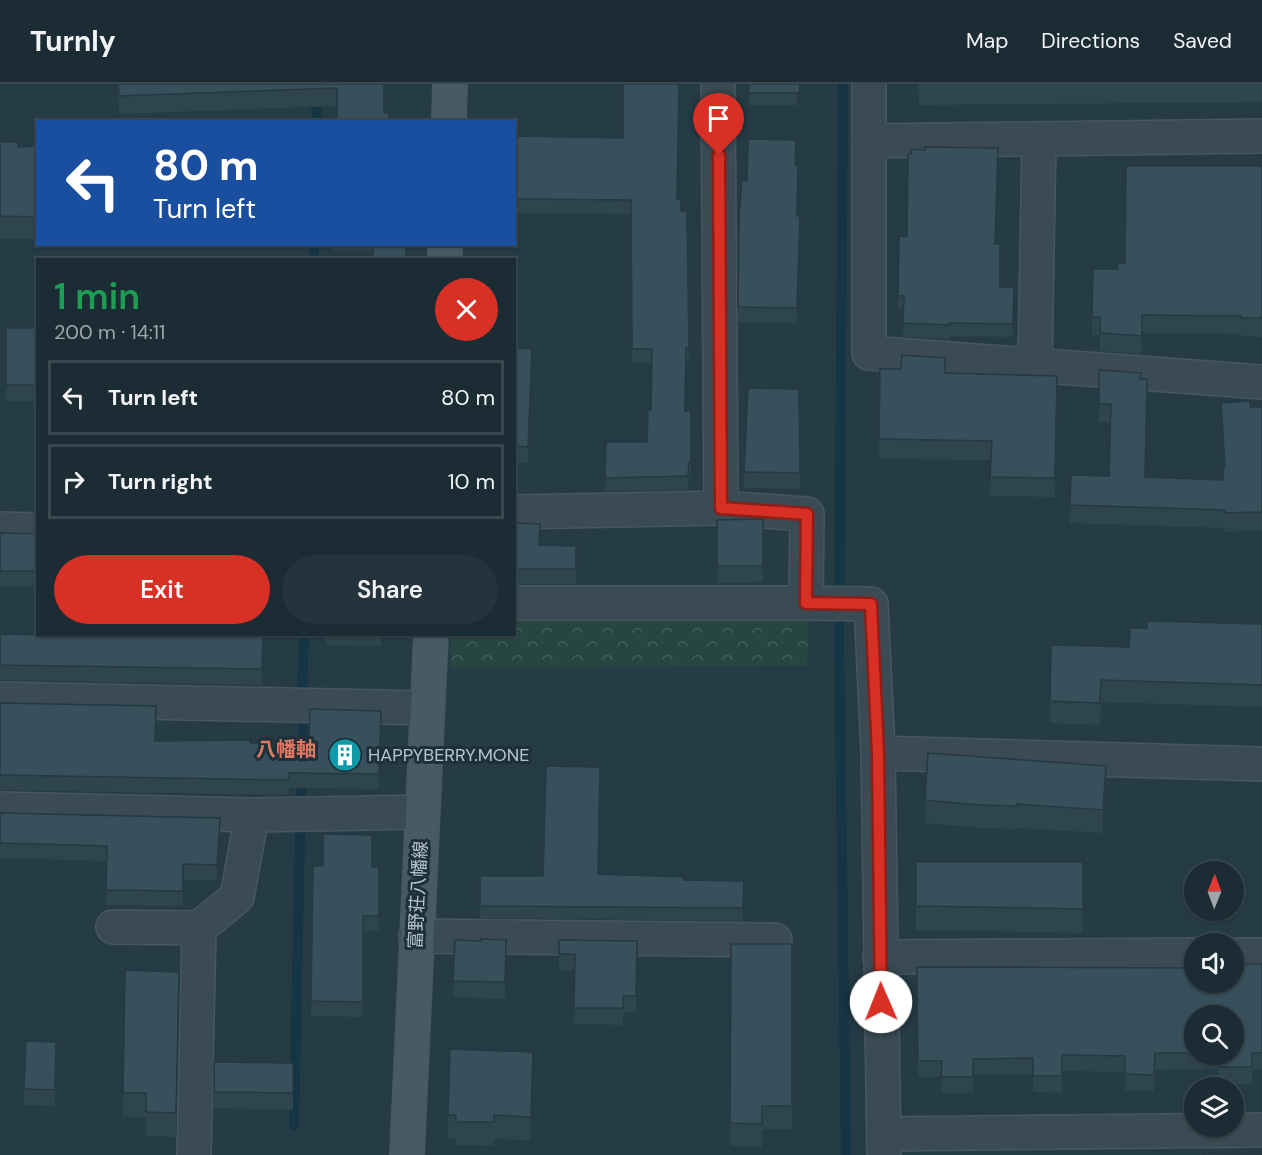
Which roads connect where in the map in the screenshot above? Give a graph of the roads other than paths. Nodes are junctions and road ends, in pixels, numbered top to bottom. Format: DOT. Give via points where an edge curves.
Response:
graph roads {
  1 [pos="450,84"];
  2 [pos="718,84"];
  3 [pos="869,84"];
  4 [pos="449,120"];
  5 [pos="1262,136"];
  6 [pos="1039,139"];
  7 [pos="869,141"];
  8 [pos="1035,365"];
  9 [pos="1262,382"];
  10 [pos="721,508"];
  11 [pos="516,512"];
  12 [pos="0,529"];
  13 [pos="36,530"];
  14 [pos="516,603"];
  15 [pos="829,603"];
  16 [pos="431,636"];
  17 [pos="0,699"];
  18 [pos="427,708"];
  19 [pos="878,753"];
  20 [pos="1262,764"];
  21 [pos="0,809"];
  22 [pos="422,812"];
  23 [pos="252,815"];
  24 [pos="113,927"];
  25 [pos="199,928"];
  26 [pos="417,936"];
  27 [pos="775,940"];
  28 [pos="1184,955"];
  29 [pos="1244,955"];
  30 [pos="1262,955"];
  31 [pos="880,957"];
  32 [pos="1262,1130"];
  33 [pos="884,1145"];
  34 [pos="194,1155"];
  35 [pos="407,1155"];
  1 -- 4 [label="main road"];
  2 -- 10 [label="street"];
  3 -- 7 [label="street"];
  5 -- 6 [label="street"];
  6 -- 7 [label="street"];
  6 -- 8 [label="street"];
  7 -- 8 [label="street" via="868,353"];
  8 -- 9 [label="street"];
  10 -- 11 [label="street"];
  10 -- 15 [label="street" via="807,514"];
  12 -- 13 [label="street"];
  14 -- 15 [label="street"];
  15 -- 19 [label="street" via="871,604"];
  16 -- 18 [label="main road, 富野荘八幡線"];
  17 -- 18 [label="street"];
  18 -- 22 [label="main road, 富野荘八幡線"];
  19 -- 20 [label="street"];
  19 -- 31 [label="street"];
  21 -- 23 [label="street"];
  22 -- 23 [label="street"];
  22 -- 26 [label="main road, 富野荘八幡線"];
  23 -- 25 [label="street" via="237,897"];
  24 -- 25 [label="street"];
  25 -- 34 [label="street"];
  26 -- 27 [label="street"];
  26 -- 35 [label="main road, 富野荘八幡線"];
  28 -- 31 [label="street"];
  29 -- 30 [label="street"];
  31 -- 33 [label="street"];
  32 -- 33 [label="street"];
}
